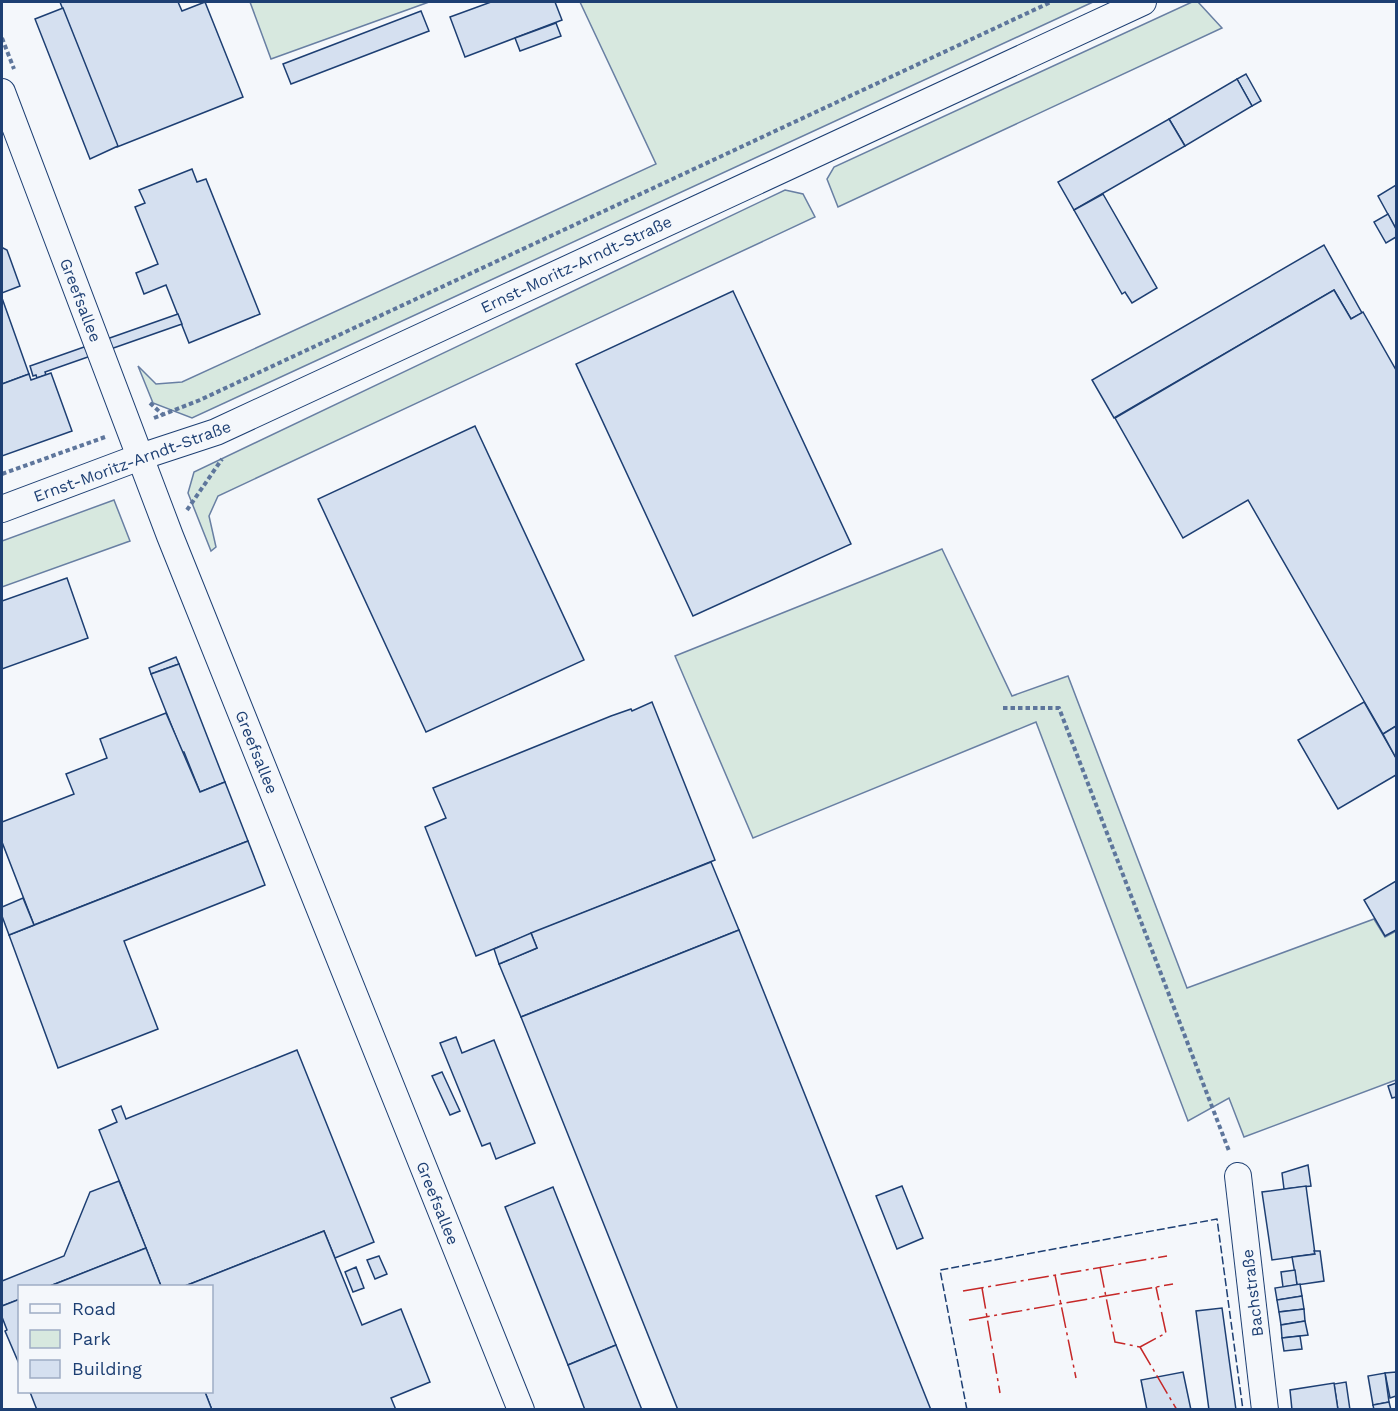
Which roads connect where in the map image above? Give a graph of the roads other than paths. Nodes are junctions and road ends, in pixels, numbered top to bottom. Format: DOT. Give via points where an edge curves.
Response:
graph roads {
  1 [pos="1143,2"];
  2 [pos="2,92"];
  3 [pos="141,457"];
  4 [pos="2,509"];
  5 [pos="1238,1176"];
  6 [pos="521,1410"];
  7 [pos="1265,1410"];
  1 -- 3 [label="street, Ernst-Moritz-Arndt-Straße" via="216,432"];
  2 -- 3 [label="street, Greefsallee"];
  3 -- 4 [label="street, Ernst-Moritz-Arndt-Straße"];
  3 -- 6 [label="street, Greefsallee"];
  5 -- 7 [label="street, Bachstraße"];
}
